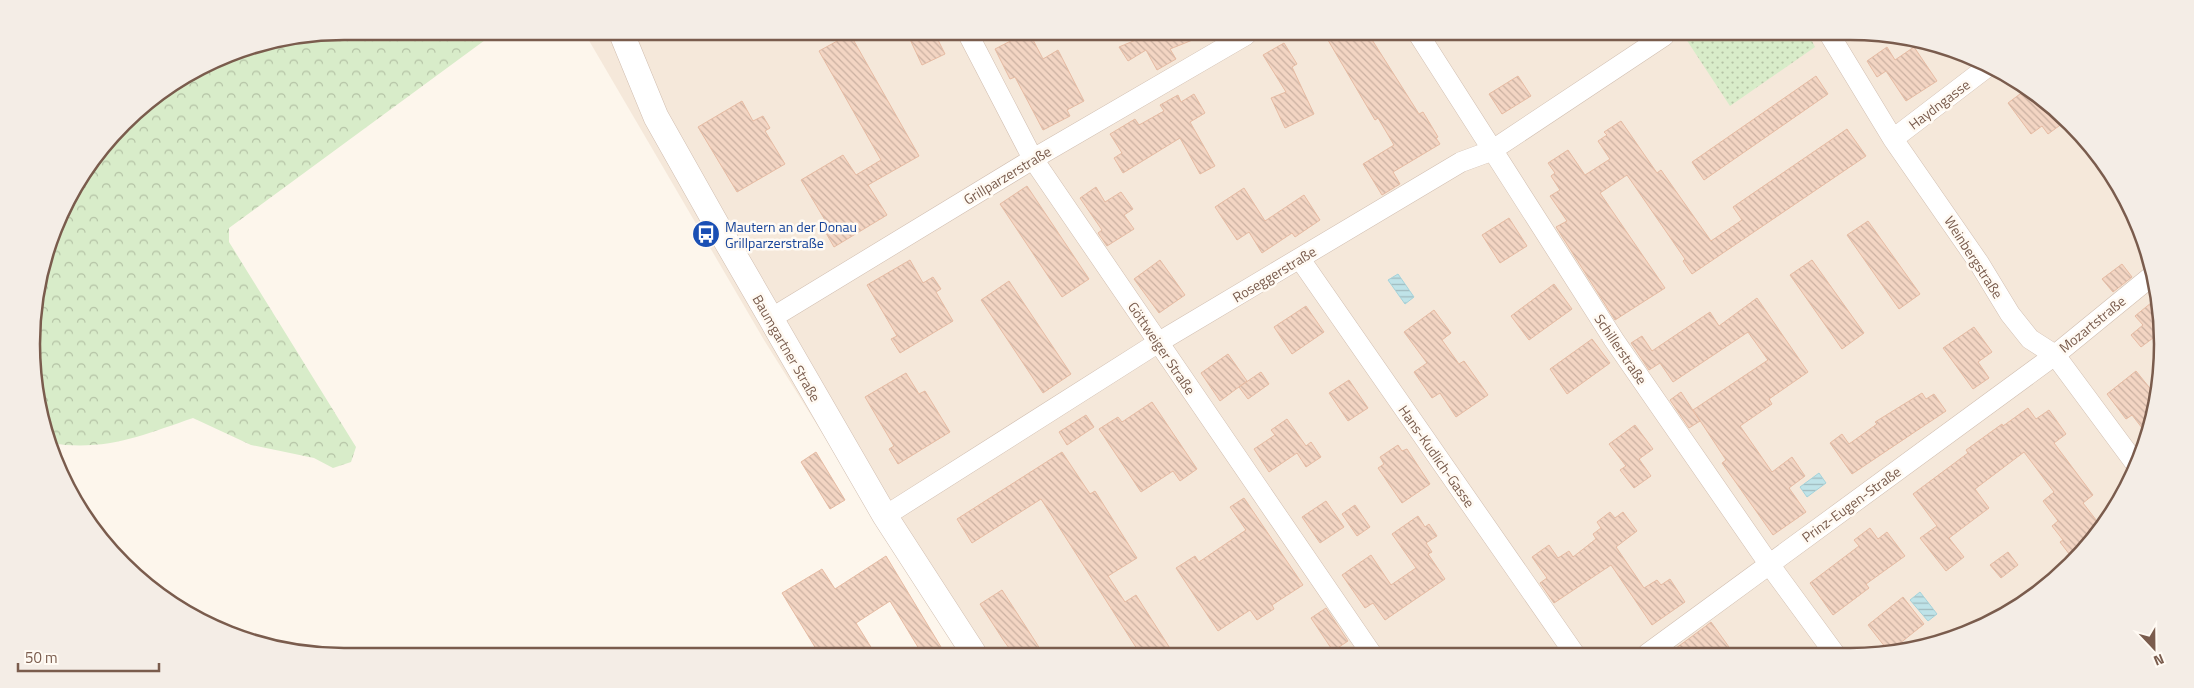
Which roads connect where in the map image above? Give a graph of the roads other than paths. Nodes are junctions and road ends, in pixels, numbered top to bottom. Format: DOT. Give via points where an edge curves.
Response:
graph roads {
  1 [pos="624,40"];
  2 [pos="971,40"];
  3 [pos="1237,40"];
  4 [pos="1422,40"];
  5 [pos="1658,40"];
  6 [pos="1833,40"];
  7 [pos="1983,70"];
  8 [pos="1892,139"];
  9 [pos="1491,152"];
  10 [pos="1033,159"];
  11 [pos="1300,259"];
  12 [pos="2147,280"];
  13 [pos="770,319"];
  14 [pos="1159,342"];
  15 [pos="2055,355"];
  16 [pos="2132,458"];
  17 [pos="885,516"];
  18 [pos="1769,564"];
  19 [pos="970,648"];
  20 [pos="1368,648"];
  21 [pos="1571,648"];
  22 [pos="1655,648"];
  23 [pos="1831,648"];
  1 -- 13 [label="street, Baumgartner Straße" via="656,117"];
  2 -- 10 [label="street, Göttweiger Straße"];
  3 -- 10 [label="street, Grillparzerstraße"];
  4 -- 9 [label="street, Schillerstraße"];
  5 -- 9 [label="street, Roseggerstraße"];
  6 -- 8 [label="street, Weinbergstraße"];
  7 -- 8 [label="street, Haydngasse"];
  8 -- 15 [label="street, Weinbergstraße" via="1979,263 2010,314 2030,338"];
  9 -- 11 [label="street, Roseggerstraße" via="1461,162"];
  9 -- 18 [label="street, Schillerstraße" via="1614,340"];
  10 -- 13 [label="street, Grillparzerstraße"];
  10 -- 14 [label="street, Göttweiger Straße"];
  11 -- 14 [label="street, Roseggerstraße"];
  11 -- 21 [label="street, Hans-Kudlich-Gasse"];
  12 -- 15 [label="street, Mozartstraße"];
  13 -- 17 [label="street, Baumgartner Straße"];
  14 -- 17 [label="street, Roseggerstraße"];
  14 -- 20 [label="street, Göttweiger Straße"];
  15 -- 16 [label="street, Weinbergstraße"];
  15 -- 18 [label="street, Prinz-Eugen-Straße"];
  17 -- 19 [label="street, Baumgartner Straße"];
  18 -- 22 [label="street, Prinz-Eugen-Straße"];
  18 -- 23 [label="street, Schillerstraße"];
}
